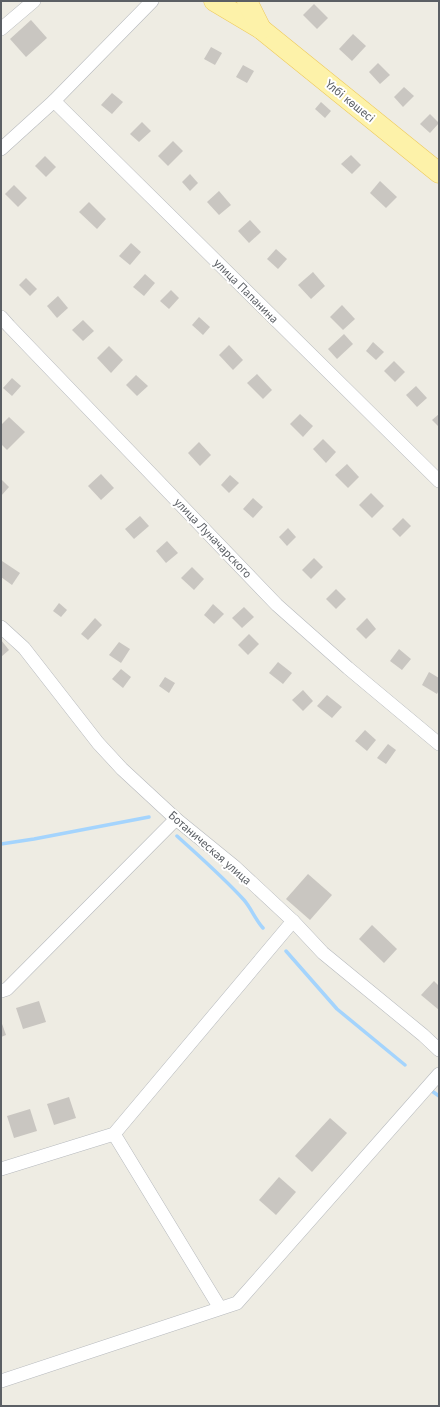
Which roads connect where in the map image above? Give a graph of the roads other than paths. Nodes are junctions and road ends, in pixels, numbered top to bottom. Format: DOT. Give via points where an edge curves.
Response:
graph roads {
  1 [pos="34,1"];
  2 [pos="152,1"];
  3 [pos="214,1"];
  4 [pos="247,1"];
  5 [pos="1,29"];
  6 [pos="261,29"];
  7 [pos="54,101"];
  8 [pos="1,149"];
  9 [pos="439,173"];
  10 [pos="1,317"];
  11 [pos="439,480"];
  12 [pos="1,627"];
  13 [pos="439,744"];
  14 [pos="176,819"];
  15 [pos="293,921"];
  16 [pos="1,991"];
  17 [pos="439,1050"];
  18 [pos="439,1074"];
  19 [pos="114,1134"];
  20 [pos="1,1169"];
  21 [pos="220,1308"];
  22 [pos="1,1381"];
  1 -- 5 [label="street"];
  2 -- 7 [label="street"];
  3 -- 6 [label="main road, Үлбі көшесі"];
  4 -- 6 [label="main road"];
  6 -- 9 [label="main road, Үлбі көшесі"];
  7 -- 8 [label="street"];
  7 -- 11 [label="street, улица Папанина"];
  10 -- 13 [label="street, улица Луначарского" via="277,605"];
  12 -- 14 [label="street, Ботаническая улица" via="24,648 122,769"];
  14 -- 15 [label="street, Ботаническая улица"];
  14 -- 16 [label="street" via="7,989"];
  15 -- 17 [label="street, Ботаническая улица" via="324,953"];
  15 -- 19 [label="street"];
  18 -- 21 [label="street" via="237,1303"];
  19 -- 20 [label="street"];
  19 -- 21 [label="street"];
  21 -- 22 [label="street"];
}
